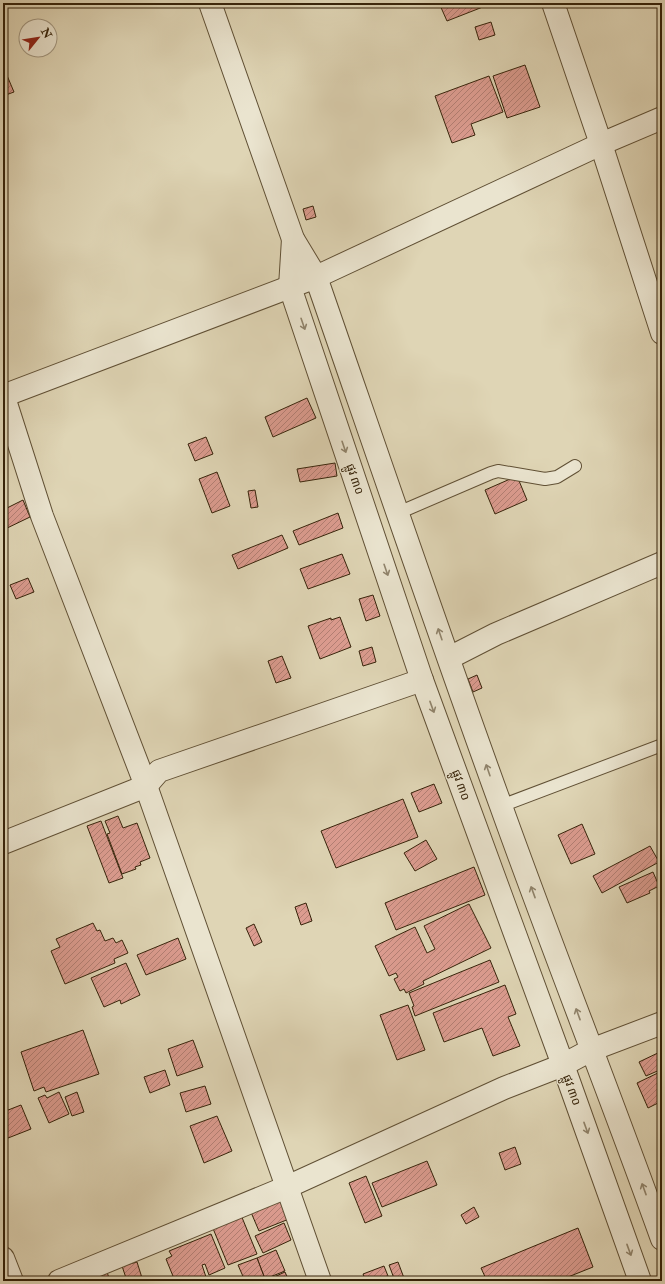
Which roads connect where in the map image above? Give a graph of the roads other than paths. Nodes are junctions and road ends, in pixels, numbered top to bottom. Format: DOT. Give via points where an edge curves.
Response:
graph roads {
  1 [pos="210,3"];
  2 [pos="552,3"];
  3 [pos="662,118"];
  4 [pos="601,144"];
  5 [pos="293,239"];
  6 [pos="316,277"];
  7 [pos="290,287"];
  8 [pos="662,334"];
  9 [pos="3,395"];
  10 [pos="574,466"];
  11 [pos="398,513"];
  12 [pos="662,564"];
  13 [pos="449,658"];
  14 [pos="422,680"];
  15 [pos="662,746"];
  16 [pos="146,786"];
  17 [pos="501,806"];
  18 [pos="3,843"];
  19 [pos="662,1023"];
  20 [pos="591,1050"];
  21 [pos="563,1065"];
  22 [pos="287,1187"];
  23 [pos="662,1239"];
  24 [pos="3,1258"];
  25 [pos="12,1281"];
  26 [pos="59,1281"];
  27 [pos="320,1281"];
  28 [pos="640,1281"];
  1 -- 5 [label="street"];
  2 -- 4 [label="street"];
  3 -- 4 [label="street"];
  4 -- 6 [label="street"];
  4 -- 8 [label="street"];
  5 -- 6 [label="street"];
  5 -- 7 [label="street"];
  6 -- 7 [label="street"];
  6 -- 11 [label="street"];
  7 -- 9 [label="street"];
  7 -- 14 [label="street, ផ្លូវ ៣០, one-way"];
  9 -- 16 [label="street" via="42,516"];
  10 -- 11 [label="lane" via="557,477 545,480 510,473 491,473"];
  13 -- 11 [label="street, one-way"];
  12 -- 13 [label="street" via="496,634"];
  17 -- 13 [label="street, one-way"];
  14 -- 16 [label="street" via="159,771"];
  14 -- 21 [label="street, ផ្លូវ ៣០, one-way"];
  15 -- 17 [label="lane"];
  16 -- 18 [label="street"];
  16 -- 22 [label="street"];
  20 -- 17 [label="street, one-way"];
  19 -- 20 [label="street"];
  20 -- 21 [label="street"];
  23 -- 20 [label="street, one-way"];
  21 -- 22 [label="street" via="504,1088"];
  21 -- 28 [label="street, ផ្លូវ ៣០, one-way"];
  22 -- 26 [label="street"];
  22 -- 27 [label="street"];
  24 -- 25 [label="street"];
}
